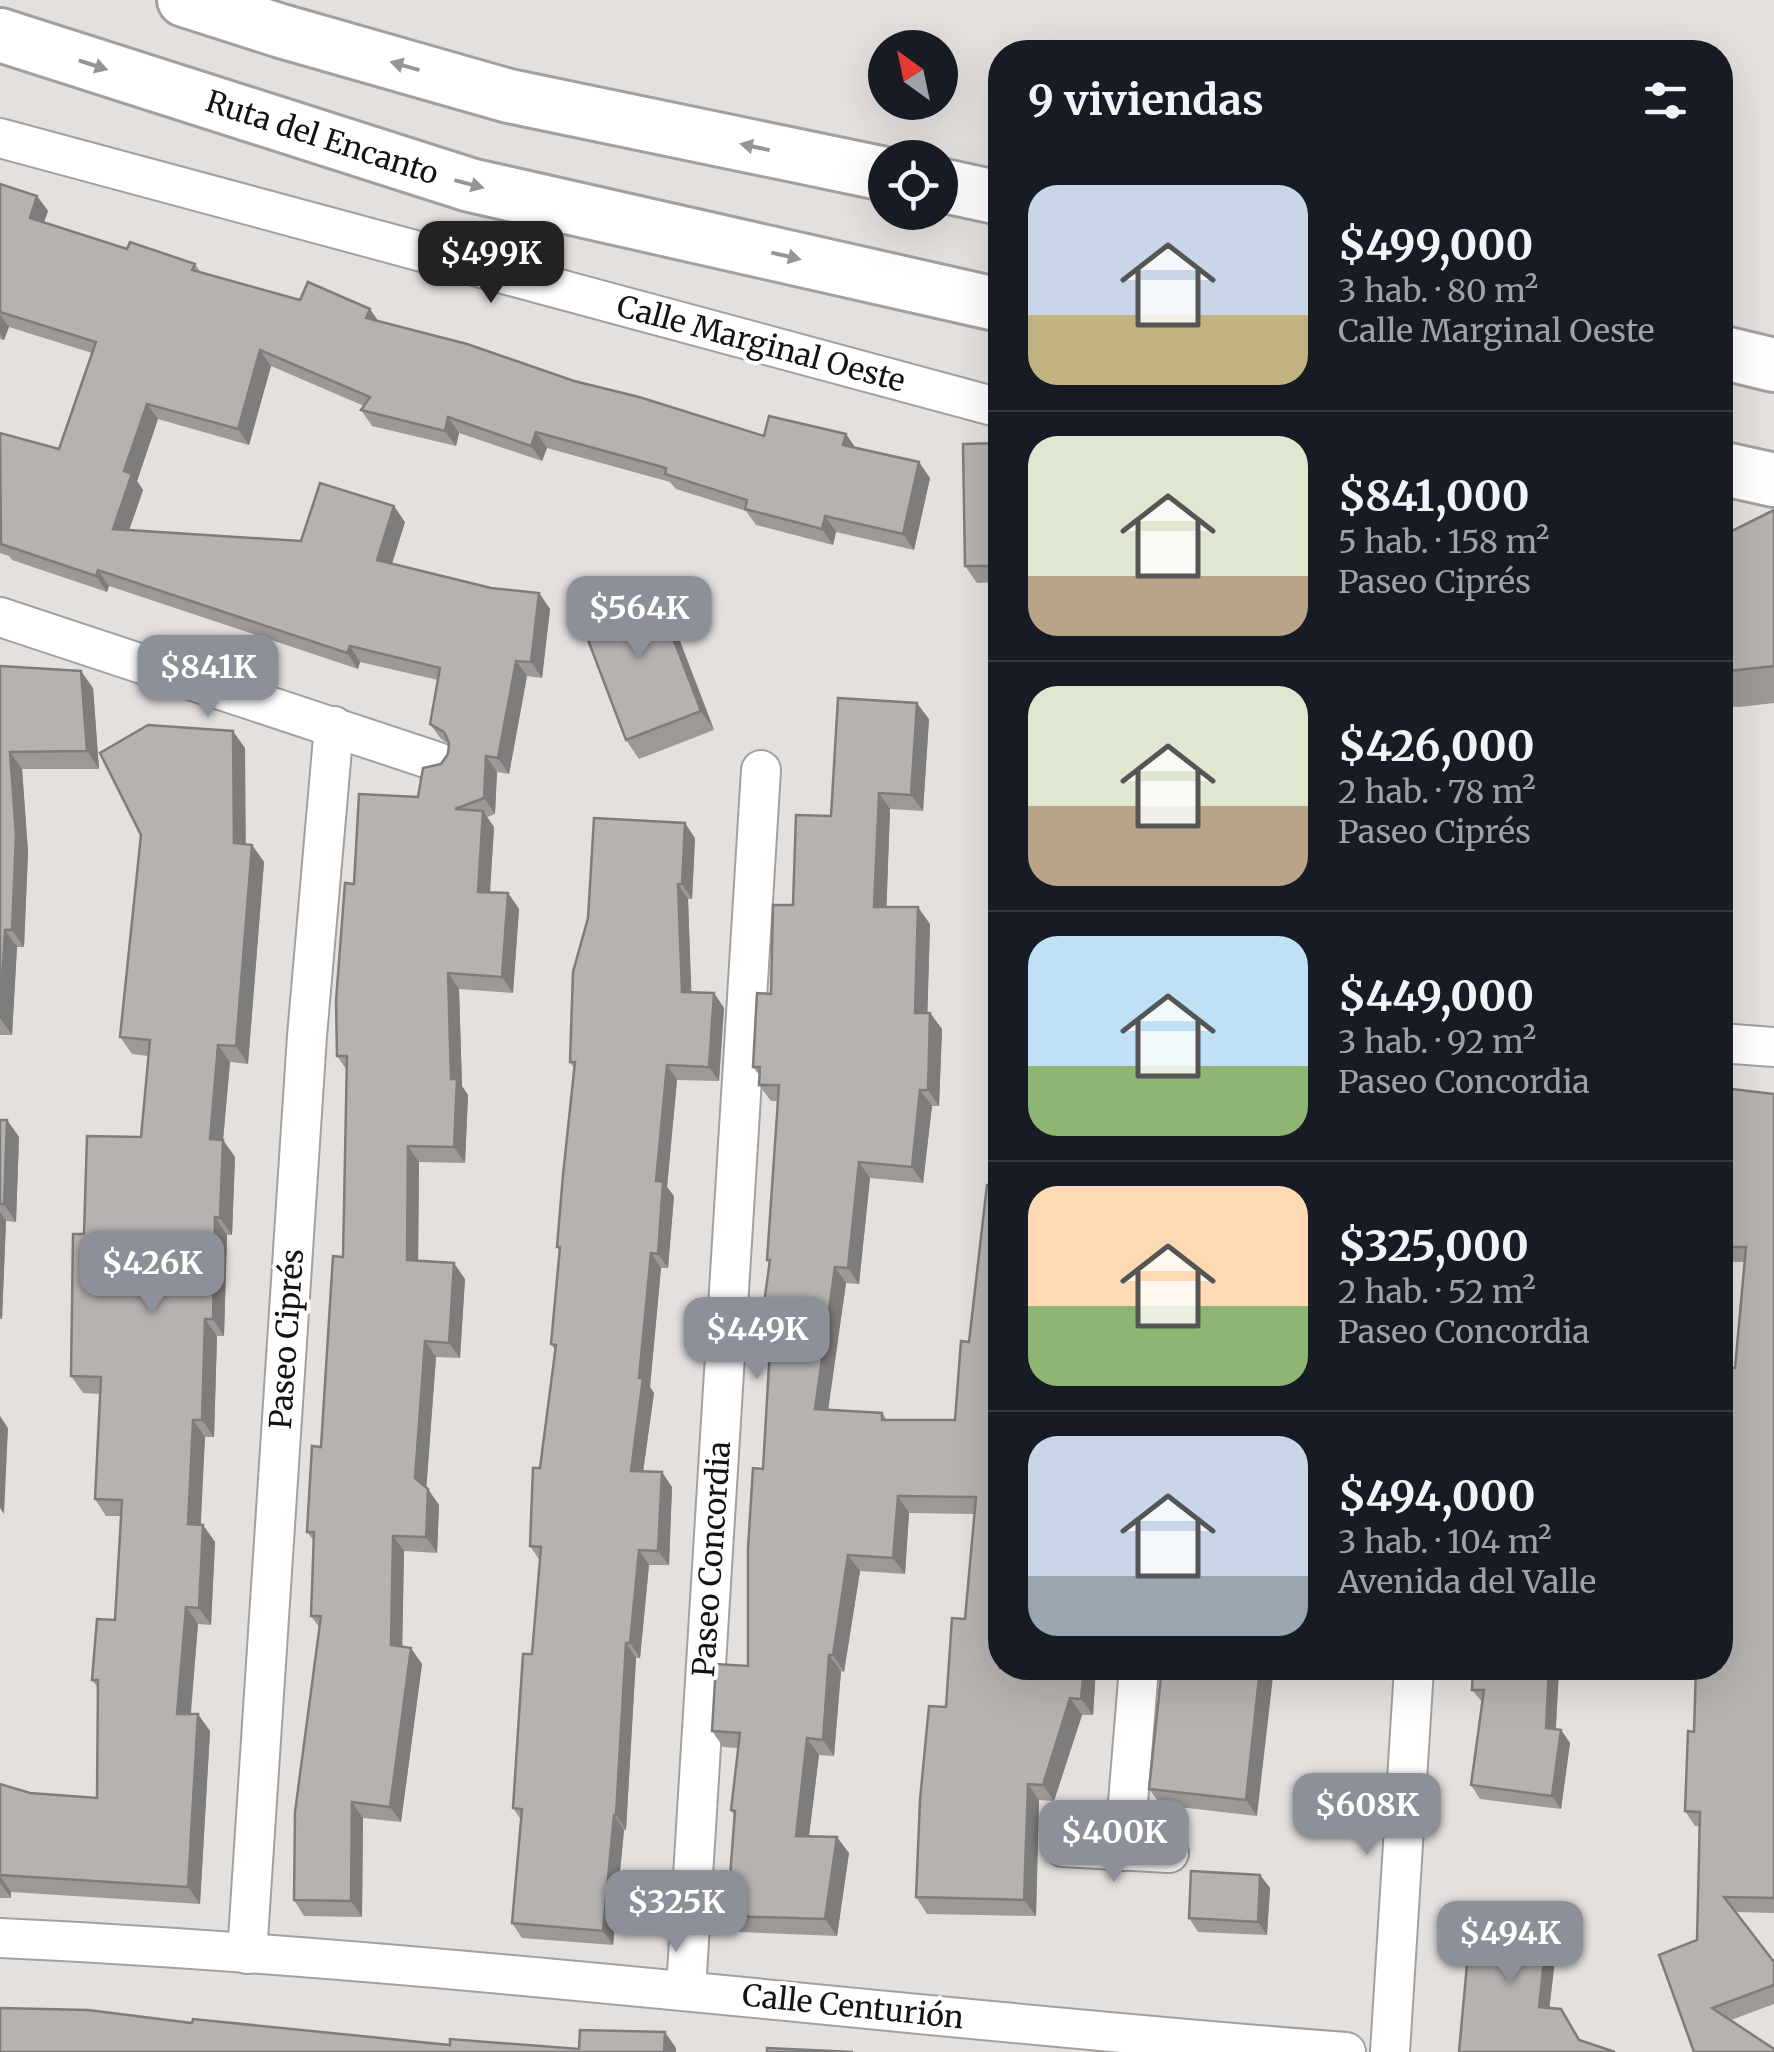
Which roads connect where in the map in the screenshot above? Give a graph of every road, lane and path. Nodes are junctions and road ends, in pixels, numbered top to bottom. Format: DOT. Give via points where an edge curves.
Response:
graph roads {
  1 [pos="184,0"];
  2 [pos="0,35"];
  3 [pos="0,138"];
  4 [pos="868,170"];
  5 [pos="958,190"];
  6 [pos="988,196"];
  7 [pos="988,302"];
  8 [pos="1733,355"];
  9 [pos="1774,364"];
  10 [pos="988,405"];
  11 [pos="1733,471"];
  12 [pos="1774,480"];
  13 [pos="0,617"];
  14 [pos="334,726"];
  15 [pos="438,762"];
  16 [pos="761,770"];
  17 [pos="1733,1044"];
  18 [pos="1774,1047"];
  19 [pos="1138,1680"];
  20 [pos="1413,1680"];
  21 [pos="1063,1847"];
  22 [pos="1124,1851"];
  23 [pos="1169,1853"];
  24 [pos="0,1938"];
  25 [pos="247,1954"];
  26 [pos="686,1990"];
  27 [pos="1346,2052"];
  28 [pos="1390,2052"];
  4 -- 1 [label="main road, one-way" via="509,96"];
  2 -- 7 [label="main road, Ruta del Encanto, one-way" via="470,184"];
  3 -- 10 [label="street, Calle Marginal Oeste"];
  5 -- 6 [label="main road"];
  8 -- 9 [label="main road"];
  11 -- 12 [label="main road"];
  13 -- 14 [label="street"];
  14 -- 15 [label="street"];
  14 -- 25 [label="street, Paseo Ciprés"];
  16 -- 26 [label="street, Paseo Concordia"];
  17 -- 18 [label="street"];
  19 -- 22 [label="street"];
  20 -- 28 [label="street"];
  21 -- 22 [label="street"];
  22 -- 23 [label="street"];
  24 -- 25 [label="street, Calle Centurión"];
  25 -- 26 [label="street, Calle Centurión"];
  26 -- 27 [label="street, Calle Centurión"];
}
